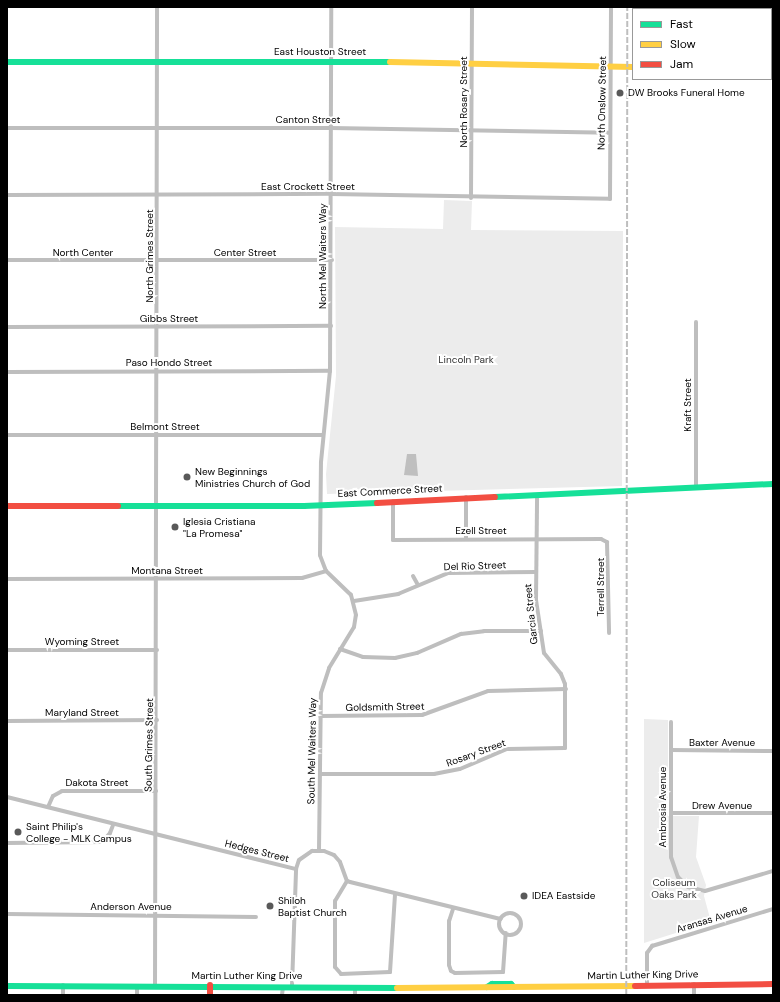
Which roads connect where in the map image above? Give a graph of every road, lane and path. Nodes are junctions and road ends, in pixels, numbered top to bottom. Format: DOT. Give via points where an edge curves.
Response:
graph roads {
  1 [pos="157,7"];
  2 [pos="332,7"];
  3 [pos="472,7"];
  4 [pos="611,7"];
  5 [pos="331,61"];
  6 [pos="7,62"];
  7 [pos="157,62"];
  8 [pos="472,64"];
  9 [pos="611,67"];
  10 [pos="632,67"];
  11 [pos="7,128"];
  12 [pos="157,128"];
  13 [pos="331,128"];
  14 [pos="472,131"];
  15 [pos="610,134"];
  16 [pos="157,194"];
  17 [pos="331,194"];
  18 [pos="7,195"];
  19 [pos="471,198"];
  20 [pos="610,199"];
  21 [pos="7,260"];
  22 [pos="332,260"];
  23 [pos="158,261"];
  24 [pos="696,322"];
  25 [pos="331,326"];
  26 [pos="7,327"];
  27 [pos="158,327"];
  28 [pos="158,371"];
  29 [pos="330,371"];
  30 [pos="7,372"];
  31 [pos="7,435"];
  32 [pos="158,435"];
  33 [pos="323,435"];
  34 [pos="773,484"];
  35 [pos="696,488"];
  36 [pos="537,496"];
  37 [pos="466,497"];
  38 [pos="393,501"];
  39 [pos="320,505"];
  40 [pos="7,506"];
  41 [pos="157,506"];
  42 [pos="466,539"];
  43 [pos="537,539"];
  44 [pos="607,542"];
  45 [pos="326,571"];
  46 [pos="536,572"];
  47 [pos="413,576"];
  48 [pos="7,579"];
  49 [pos="157,579"];
  50 [pos="418,585"];
  51 [pos="354,601"];
  52 [pos="541,631"];
  53 [pos="609,633"];
  54 [pos="340,648"];
  55 [pos="7,650"];
  56 [pos="158,650"];
  57 [pos="566,689"];
  58 [pos="320,716"];
  59 [pos="156,720"];
  60 [pos="7,721"];
  61 [pos="672,722"];
  62 [pos="565,748"];
  63 [pos="671,750"];
  64 [pos="773,750"];
  65 [pos="320,774"];
  66 [pos="156,791"];
  67 [pos="7,797"];
  68 [pos="48,807"];
  69 [pos="671,813"];
  70 [pos="773,814"];
  71 [pos="113,825"];
  72 [pos="155,834"];
  73 [pos="7,843"];
  74 [pos="319,850"];
  75 [pos="296,869"];
  76 [pos="773,871"];
  77 [pos="347,880"];
  78 [pos="395,894"];
  79 [pos="453,909"];
  80 [pos="773,909"];
  81 [pos="7,914"];
  82 [pos="156,915"];
  83 [pos="256,917"];
  84 [pos="501,919"];
  85 [pos="506,933"];
  86 [pos="694,984"];
  87 [pos="773,984"];
  88 [pos="63,985"];
  89 [pos="647,985"];
  90 [pos="7,986"];
  91 [pos="137,986"];
  92 [pos="155,986"];
  93 [pos="210,986"];
  94 [pos="283,986"];
  95 [pos="292,986"];
  96 [pos="356,987"];
  97 [pos="63,995"];
  98 [pos="137,995"];
  99 [pos="210,995"];
  100 [pos="282,995"];
  101 [pos="355,995"];
  102 [pos="694,995"];
  1 -- 7 [label="street, North Grimes Street"];
  2 -- 5 [label="street, North Mel Waiters Way"];
  3 -- 8 [label="street, North Rosary Street"];
  4 -- 9 [label="street, North Onslow Street"];
  5 -- 7 [label="main road, East Houston Street"];
  5 -- 8 [label="main road, East Houston Street"];
  5 -- 13 [label="street, North Mel Waiters Way"];
  6 -- 7 [label="main road, East Houston Street"];
  7 -- 12 [label="street, North Grimes Street"];
  8 -- 9 [label="main road, East Houston Street"];
  8 -- 14 [label="street, North Rosary Street"];
  9 -- 10 [label="main road, East Houston Street"];
  9 -- 15 [label="street, North Onslow Street"];
  11 -- 12 [label="street, Canton Street"];
  12 -- 13 [label="street, Canton Street"];
  12 -- 16 [label="street, North Grimes Street"];
  13 -- 14 [label="street, Canton Street"];
  13 -- 17 [label="street, North Mel Waiters Way"];
  14 -- 15 [label="street, Canton Street"];
  14 -- 19 [label="street, North Rosary Street"];
  15 -- 20 [label="street, North Onslow Street"];
  16 -- 17 [label="street, East Crockett Street"];
  16 -- 18 [label="street, East Crockett Street"];
  16 -- 23 [label="street, North Grimes Street"];
  17 -- 19 [label="street, East Crockett Street"];
  17 -- 22 [label="street, North Mel Waiters Way"];
  19 -- 20 [label="street, East Crockett Street"];
  21 -- 23 [label="street, North Center"];
  22 -- 23 [label="street, Center Street"];
  22 -- 25 [label="street, North Mel Waiters Way"];
  23 -- 27 [label="street, North Grimes Street"];
  24 -- 35 [label="street, Kraft Street"];
  25 -- 27 [label="street, Gibbs Street"];
  25 -- 29 [label="street, North Mel Waiters Way"];
  26 -- 27 [label="street, Gibbs Street"];
  27 -- 28 [label="street, North Grimes Street"];
  28 -- 29 [label="street, Paso Hondo Street"];
  28 -- 30 [label="street, Paso Hondo Street"];
  28 -- 32 [label="street, North Grimes Street"];
  29 -- 33 [label="street, North Mel Waiters Way"];
  31 -- 32 [label="street, Belmont Street"];
  32 -- 33 [label="street, Belmont Street"];
  32 -- 41 [label="street, North Grimes Street"];
  33 -- 39 [label="street, North Mel Waiters Way"];
  34 -- 35 [label="main road, East Commerce Street"];
  35 -- 36 [label="main road, East Commerce Street"];
  36 -- 37 [label="main road, East Commerce Street"];
  36 -- 43 [label="street, Garcia Street"];
  37 -- 38 [label="main road, East Commerce Street"];
  37 -- 42 [label="street"];
  38 -- 39 [label="main road, East Commerce Street"];
  38 -- 42 [label="street, Ezell Street" via="394,540"];
  39 -- 41 [label="main road, East Commerce Street"];
  39 -- 45 [label="street" via="320,555"];
  40 -- 41 [label="main road, East Commerce Street"];
  41 -- 49 [label="street, South Grimes Street"];
  42 -- 43 [label="street, Ezell Street"];
  43 -- 44 [label="street, Ezell Street" via="601,539"];
  43 -- 46 [label="street, Garcia Street"];
  44 -- 53 [label="street, Terrell Street"];
  45 -- 49 [label="street, Montana Street" via="302,578"];
  45 -- 51 [label="street" via="346,588"];
  46 -- 50 [label="street, Del Rio Street" via="448,573"];
  46 -- 52 [label="street, Garcia Street" via="536,600"];
  47 -- 50 [label="street"];
  48 -- 49 [label="street, Montana Street"];
  49 -- 56 [label="street, South Grimes Street"];
  50 -- 51 [label="street, Del Rio Street" via="384,598"];
  51 -- 54 [label="street, South Mel Waiters Way" via="356,621"];
  52 -- 54 [label="street" via="484,631 461,634 417,653 395,658 363,657"];
  52 -- 57 [label="street, Garcia Street" via="544,653 561,674"];
  54 -- 58 [label="street, South Mel Waiters Way" via="325,679"];
  55 -- 56 [label="street, Wyoming Street"];
  56 -- 59 [label="street, South Grimes Street"];
  57 -- 58 [label="street, Goldsmith Street" via="488,691 422,715"];
  57 -- 62 [label="street, Garcia Street"];
  58 -- 65 [label="street, South Mel Waiters Way"];
  59 -- 60 [label="street, Maryland Street"];
  59 -- 66 [label="street, South Grimes Street"];
  61 -- 63 [label="street, Ambrosia Avenue"];
  62 -- 65 [label="street, Rosary Street" via="507,749 460,769 434,774"];
  63 -- 64 [label="street, Baxter Avenue"];
  63 -- 69 [label="street, Ambrosia Avenue"];
  65 -- 74 [label="street, South Mel Waiters Way"];
  66 -- 68 [label="street, Dakota Street" via="62,791 53,796"];
  66 -- 72 [label="street, South Grimes Street"];
  67 -- 68 [label="street, Hedges Street"];
  68 -- 71 [label="street, Hedges Street"];
  69 -- 70 [label="street, Drew Avenue"];
  69 -- 76 [label="street, Ambrosia Avenue" via="672,864 678,877 688,887 711,890"];
  71 -- 72 [label="street, Hedges Street"];
  71 -- 73 [label="street" via="102,842"];
  72 -- 75 [label="street, Hedges Street"];
  72 -- 82 [label="street, South Grimes Street"];
  74 -- 75 [label="street, Hedges Street" via="303,856"];
  74 -- 77 [label="street" via="329,852 338,859"];
  75 -- 95 [label="street"];
  77 -- 78 [label="street"];
  77 -- 78 [label="street" via="335,901 335,967 342,974 390,972"];
  78 -- 79 [label="street"];
  79 -- 84 [label="street"];
  79 -- 85 [label="street" via="449,921 449,965 455,973 503,972"];
  80 -- 89 [label="street, Aransas Avenue" via="656,944 647,953"];
  81 -- 82 [label="street, Anderson Avenue"];
  82 -- 83 [label="street, Anderson Avenue"];
  82 -- 92 [label="street, South Grimes Street"];
  84 -- 85 [label="street" via="500,927"];
  84 -- 85 [label="street" via="510,913 521,920 518,931 514,934"];
  86 -- 87 [label="main road, Martin Luther King Drive"];
  86 -- 89 [label="main road, Martin Luther King Drive"];
  86 -- 102 [label="street"];
  88 -- 90 [label="main road, Martin Luther King Drive"];
  88 -- 91 [label="main road, Martin Luther King Drive"];
  88 -- 97 [label="street"];
  89 -- 96 [label="main road, Martin Luther King Drive"];
  91 -- 92 [label="main road, Martin Luther King Drive"];
  91 -- 98 [label="street"];
  92 -- 93 [label="main road, Martin Luther King Drive"];
  93 -- 94 [label="main road, Martin Luther King Drive"];
  93 -- 99 [label="main road"];
  94 -- 95 [label="main road, Martin Luther King Drive"];
  94 -- 100 [label="street"];
  95 -- 96 [label="main road, Martin Luther King Drive"];
  96 -- 101 [label="street"];
}
